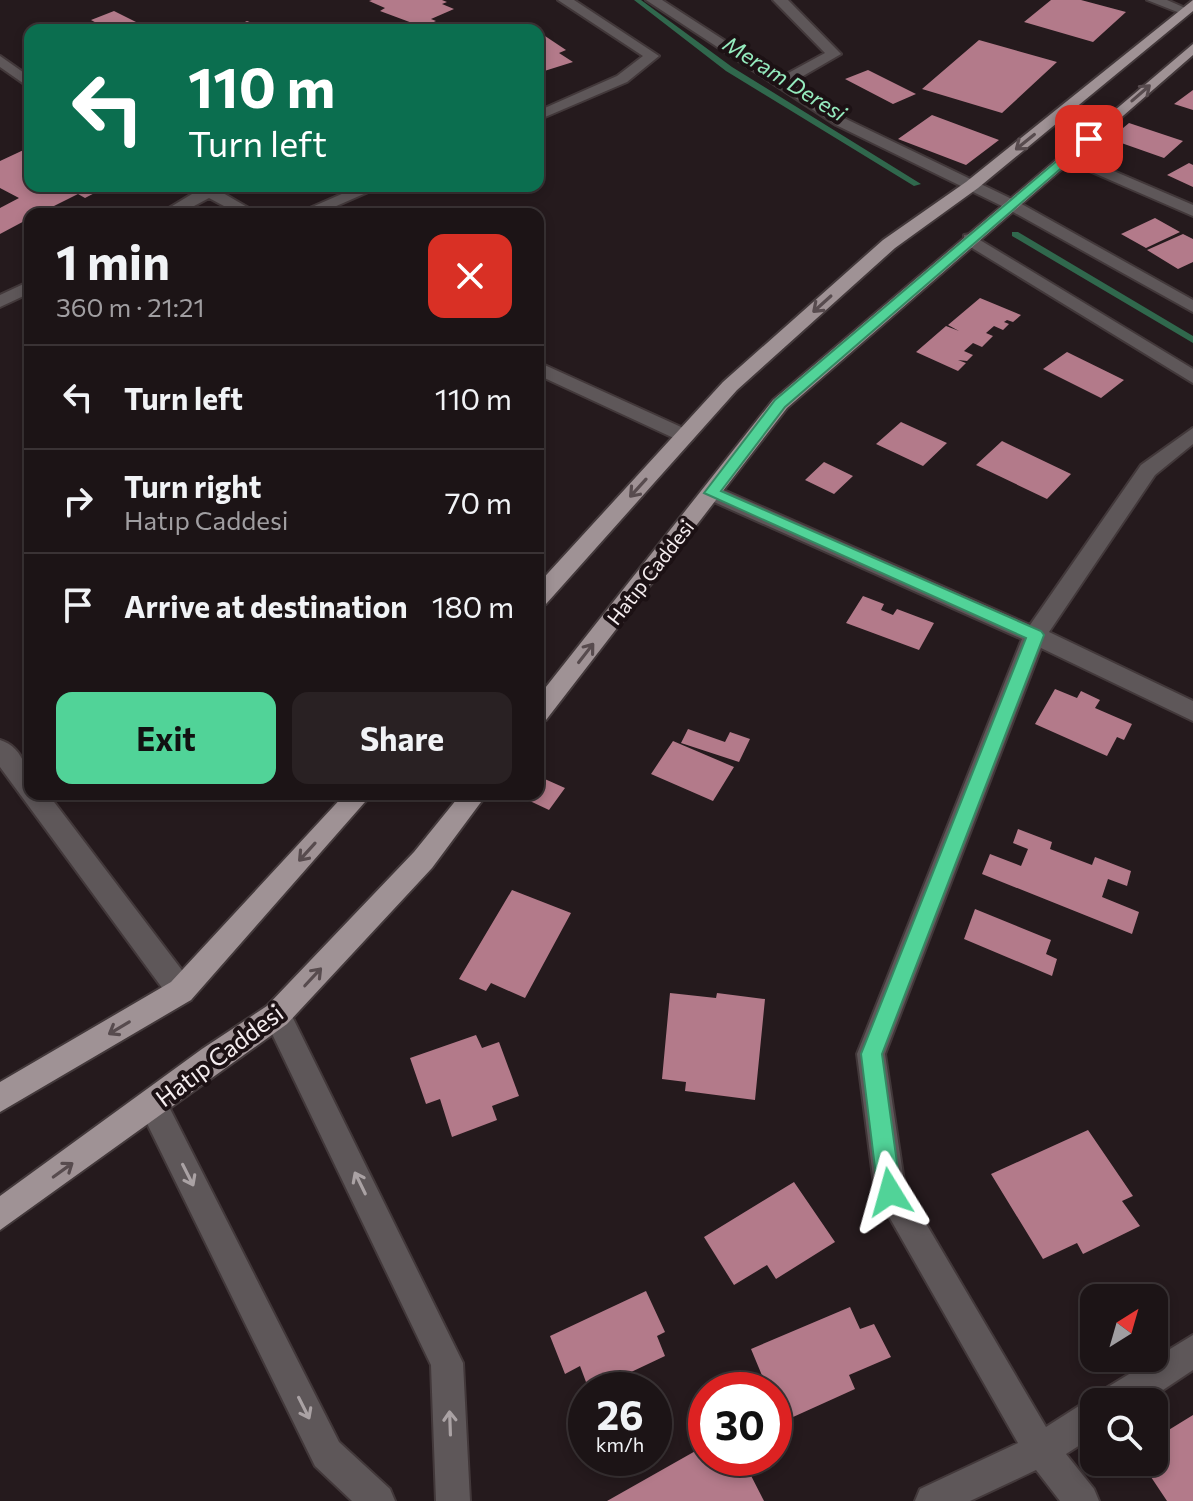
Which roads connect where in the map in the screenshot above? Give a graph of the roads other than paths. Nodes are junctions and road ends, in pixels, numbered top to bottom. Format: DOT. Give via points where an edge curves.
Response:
graph roads {
  1 [pos="565,0"];
  2 [pos="653,0"];
  3 [pos="780,0"];
  4 [pos="1154,0"];
  5 [pos="1189,7"];
  6 [pos="1193,48"];
  7 [pos="0,60"];
  8 [pos="24,79"];
  9 [pos="780,83"];
  10 [pos="544,113"];
  11 [pos="1069,157"];
  12 [pos="972,185"];
  13 [pos="200,192"];
  14 [pos="210,192"];
  15 [pos="359,192"];
  16 [pos="1012,205"];
  17 [pos="176,208"];
  18 [pos="240,208"];
  19 [pos="319,208"];
  20 [pos="1193,211"];
  21 [pos="970,239"];
  22 [pos="24,289"];
  23 [pos="0,302"];
  24 [pos="1193,307"];
  25 [pos="544,371"];
  26 [pos="1193,377"];
  27 [pos="1193,434"];
  28 [pos="685,436"];
  29 [pos="712,493"];
  30 [pos="544,591"];
  31 [pos="1035,635"];
  32 [pos="544,706"];
  33 [pos="1193,712"];
  34 [pos="0,749"];
  35 [pos="24,781"];
  36 [pos="38,800"];
  37 [pos="355,800"];
  38 [pos="470,800"];
  39 [pos="181,991"];
  40 [pos="277,1015"];
  41 [pos="0,1098"];
  42 [pos="153,1105"];
  43 [pos="0,1215"];
  44 [pos="1193,1351"];
  45 [pos="1136,1388"];
  46 [pos="1080,1425"];
  47 [pos="1041,1450"];
  48 [pos="378,1501"];
  49 [pos="453,1501"];
  50 [pos="932,1501"];
  51 [pos="1082,1501"];
  1 -- 10 [label="street" via="652,56 622,79"];
  2 -- 9 [label="street"];
  3 -- 9 [label="street" via="834,54"];
  4 -- 5 [label="street"];
  5 -- 12 [label="main road, one-way"];
  11 -- 6 [label="main road, Hatıp Caddesi, one-way"];
  7 -- 8 [label="street"];
  9 -- 12 [label="street" via="841,122"];
  11 -- 16 [label="main road, Hatıp Caddesi"];
  11 -- 20 [label="street"];
  12 -- 16 [label="street"];
  12 -- 28 [label="main road, one-way" via="889,244 730,386"];
  13 -- 17 [label="street"];
  14 -- 18 [label="street"];
  15 -- 19 [label="street"];
  16 -- 21 [label="main road, Hatıp Caddesi"];
  16 -- 24 [label="street"];
  21 -- 26 [label="street"];
  21 -- 29 [label="main road, Hatıp Caddesi" via="780,404"];
  22 -- 23 [label="street"];
  25 -- 28 [label="street"];
  27 -- 31 [label="street" via="1148,470"];
  28 -- 30 [label="main road, one-way"];
  29 -- 31 [label="street"];
  32 -- 29 [label="main road, Hatıp Caddesi, one-way"];
  31 -- 33 [label="street"];
  31 -- 47 [label="street" via="871,1054 890,1192"];
  34 -- 35 [label="street"];
  36 -- 39 [label="street"];
  37 -- 39 [label="main road, one-way"];
  40 -- 38 [label="main road, Hatıp Caddesi, one-way" via="423,860"];
  39 -- 41 [label="main road, one-way"];
  40 -- 42 [label="main road, Hatıp Caddesi"];
  49 -- 40 [label="street, one-way" via="447,1363"];
  43 -- 42 [label="main road, Hatıp Caddesi, one-way"];
  42 -- 48 [label="street, one-way" via="327,1454"];
  44 -- 45 [label="street"];
  46 -- 47 [label="street"];
  47 -- 50 [label="street"];
  47 -- 51 [label="street"];
}
